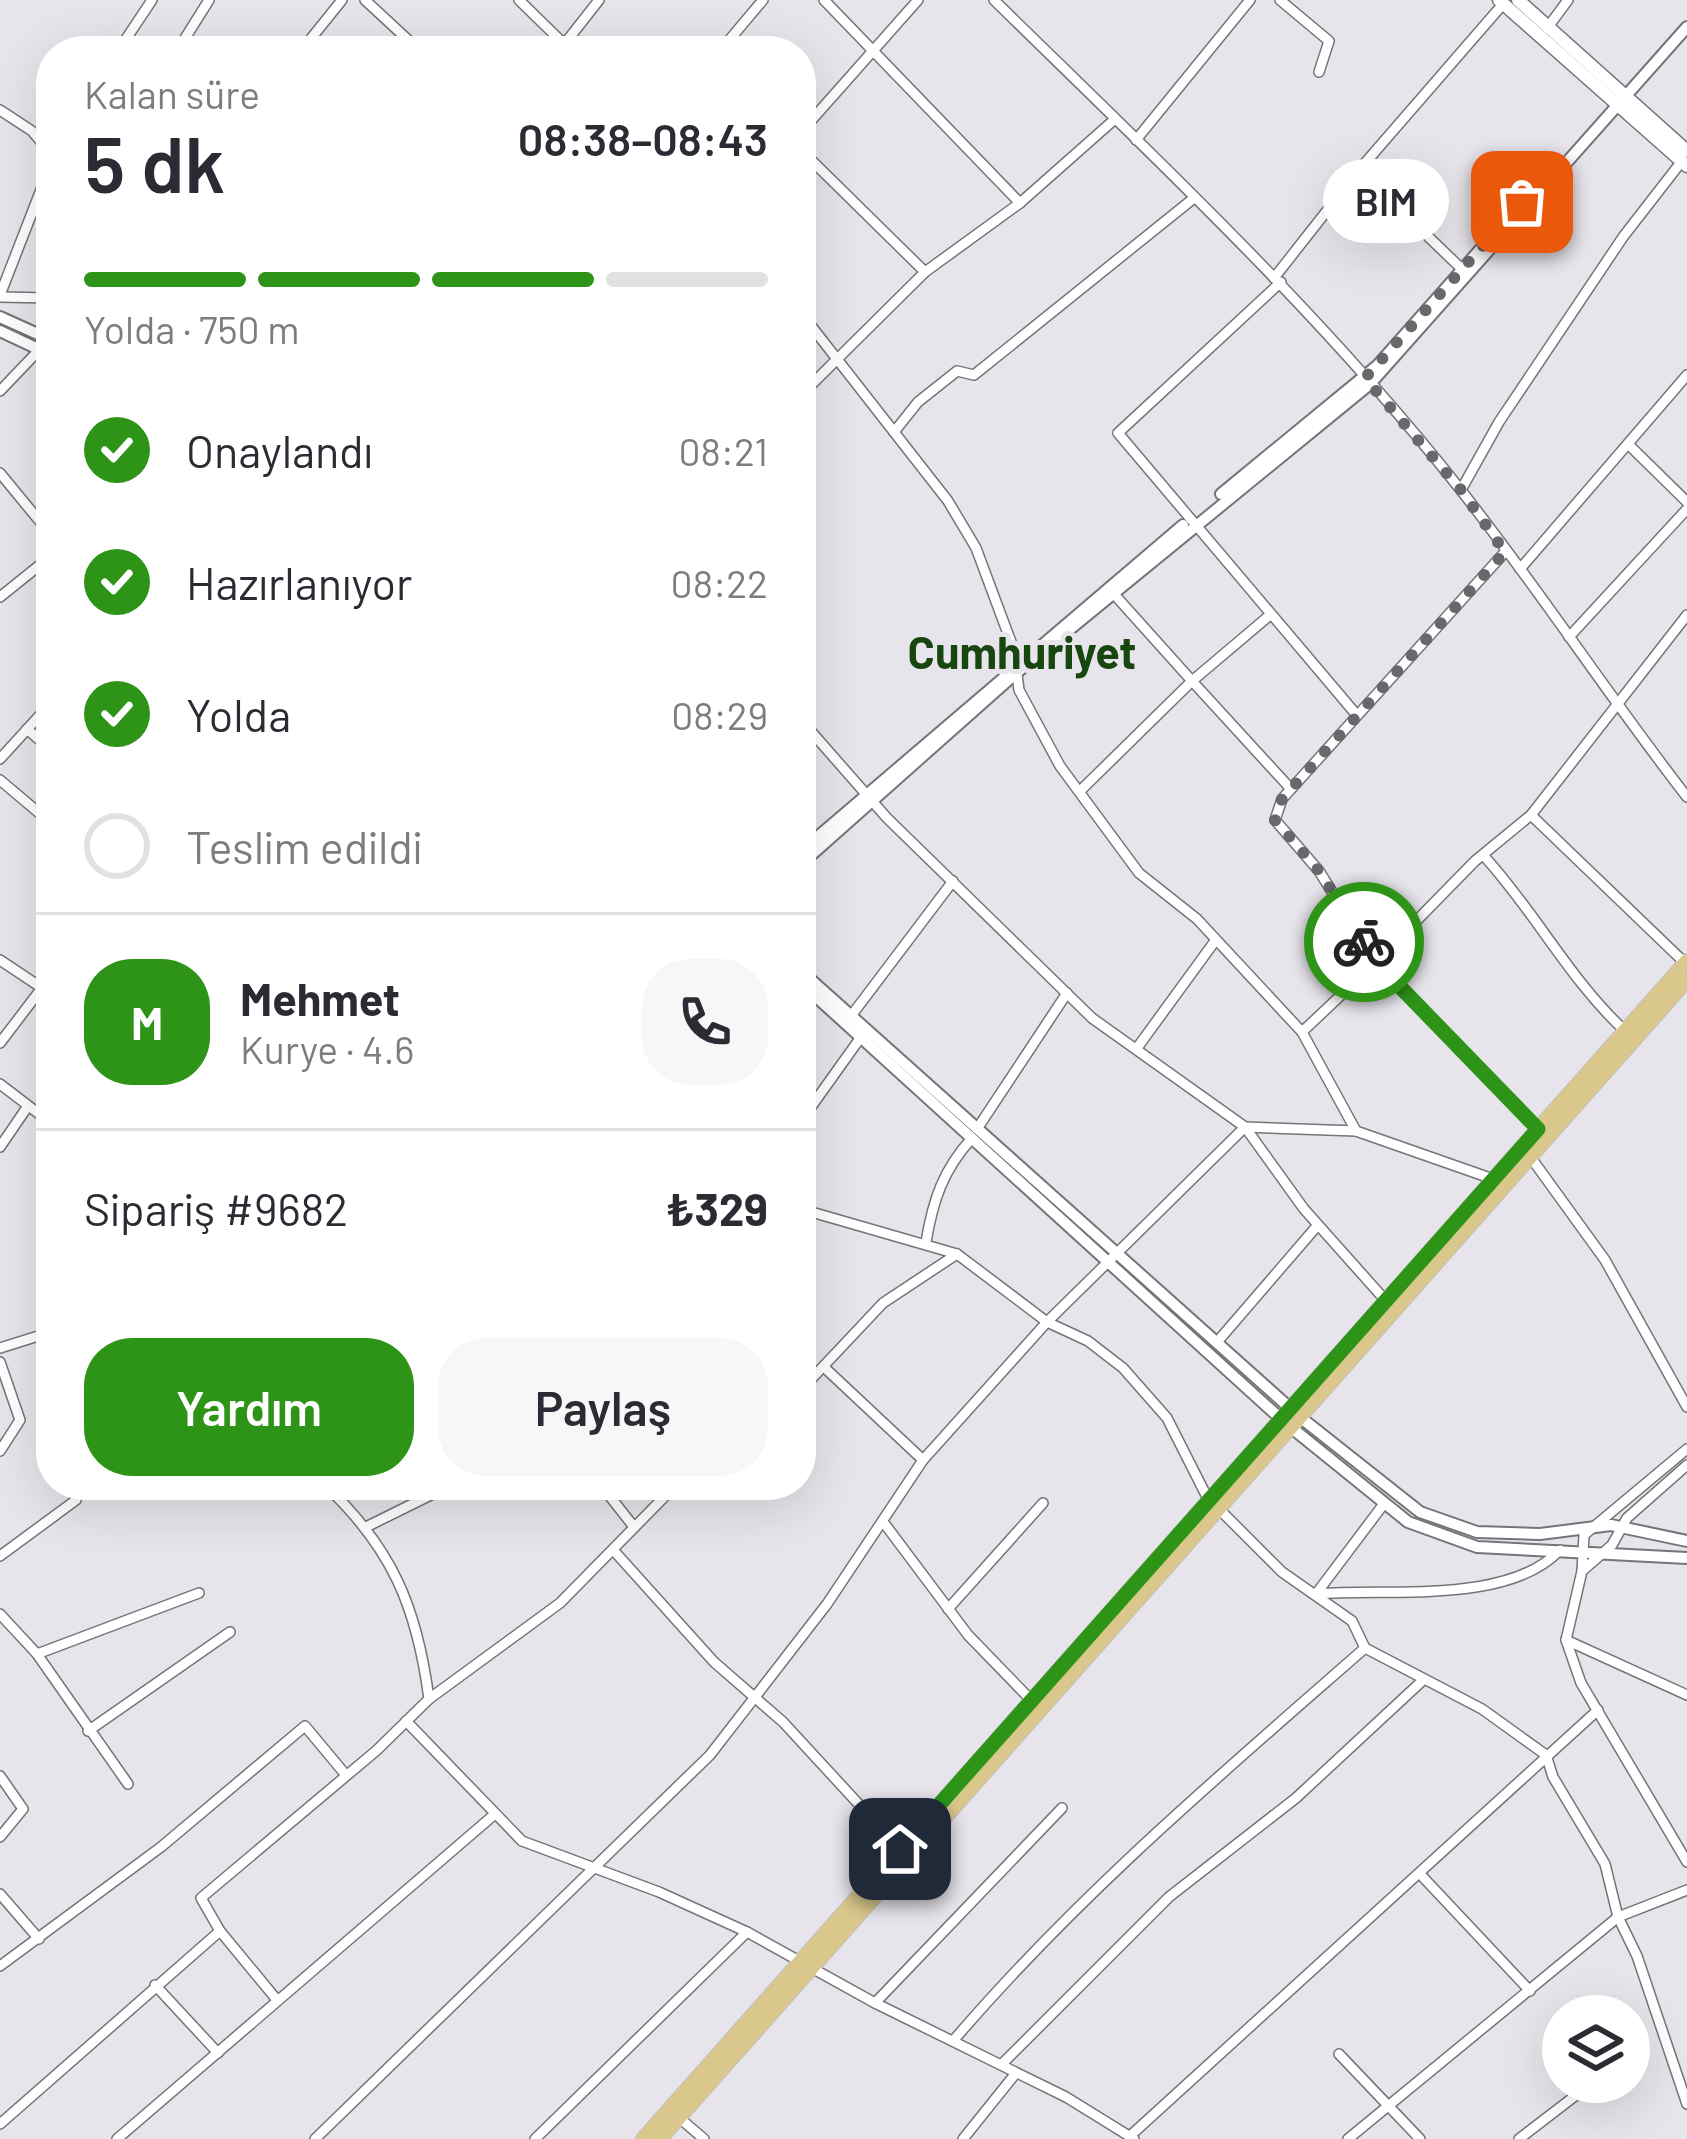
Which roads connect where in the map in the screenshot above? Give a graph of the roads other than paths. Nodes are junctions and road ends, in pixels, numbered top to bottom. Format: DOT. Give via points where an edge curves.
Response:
graph roads {
  1 [pos="152,0"];
  2 [pos="209,0"];
  3 [pos="342,0"];
  4 [pos="365,0"];
  5 [pos="519,0"];
  6 [pos="598,0"];
  7 [pos="763,0"];
  8 [pos="824,0"];
  9 [pos="918,0"];
  10 [pos="994,0"];
  11 [pos="1250,0"];
  12 [pos="1280,0"];
  13 [pos="1518,0"];
  14 [pos="1568,0"];
  15 [pos="1501,2"];
  16 [pos="1687,17"];
  17 [pos="1547,27"];
  18 [pos="1687,27"];
  19 [pos="128,36"];
  20 [pos="186,36"];
  21 [pos="313,36"];
  22 [pos="404,36"];
  23 [pos="550,36"];
  24 [pos="570,36"];
  25 [pos="733,36"];
  26 [pos="876,48"];
  27 [pos="1318,72"];
  28 [pos="1619,99"];
  29 [pos="0,110"];
  30 [pos="816,115"];
  31 [pos="1115,119"];
  32 [pos="36,136"];
  33 [pos="1136,140"];
  34 [pos="1685,159"];
  35 [pos="816,165"];
  36 [pos="1358,170"];
  37 [pos="1194,198"];
  38 [pos="36,203"];
  39 [pos="1020,203"];
  40 [pos="925,272"];
  41 [pos="1464,272"];
  42 [pos="1278,280"];
  43 [pos="0,296"];
  44 [pos="36,297"];
  45 [pos="0,317"];
  46 [pos="0,331"];
  47 [pos="816,334"];
  48 [pos="36,339"];
  49 [pos="36,342"];
  50 [pos="36,357"];
  51 [pos="836,362"];
  52 [pos="1687,375"];
  53 [pos="816,381"];
  54 [pos="1367,381"];
  55 [pos="0,391"];
  56 [pos="894,432"];
  57 [pos="1628,445"];
  58 [pos="0,473"];
  59 [pos="1461,490"];
  60 [pos="1687,505"];
  61 [pos="36,517"];
  62 [pos="1192,523"];
  63 [pos="1505,552"];
  64 [pos="36,568"];
  65 [pos="1520,569"];
  66 [pos="1113,593"];
  67 [pos="0,597"];
  68 [pos="1270,615"];
  69 [pos="1687,615"];
  70 [pos="1676,628"];
  71 [pos="1569,637"];
  72 [pos="1687,639"];
  73 [pos="1015,669"];
  74 [pos="1192,681"];
  75 [pos="1616,706"];
  76 [pos="1354,713"];
  77 [pos="36,719"];
  78 [pos="27,729"];
  79 [pos="36,737"];
  80 [pos="816,737"];
  81 [pos="0,759"];
  82 [pos="0,780"];
  83 [pos="1290,788"];
  84 [pos="1080,791"];
  85 [pos="1687,797"];
  86 [pos="868,798"];
  87 [pos="36,810"];
  88 [pos="1531,814"];
  89 [pos="816,838"];
  90 [pos="816,849"];
  91 [pos="1483,855"];
  92 [pos="953,881"];
  93 [pos="1215,941"];
  94 [pos="0,960"];
  95 [pos="1376,962"];
  96 [pos="1686,962"];
  97 [pos="1687,980"];
  98 [pos="36,984"];
  99 [pos="816,984"];
  100 [pos="1067,993"];
  101 [pos="816,996"];
  102 [pos="36,1002"];
  103 [pos="850,1016"];
  104 [pos="1625,1031"];
  105 [pos="1302,1032"];
  106 [pos="861,1037"];
  107 [pos="0,1043"];
  108 [pos="1137,1048"];
  109 [pos="0,1084"];
  110 [pos="816,1100"];
  111 [pos="28,1106"];
  112 [pos="36,1112"];
  113 [pos="1245,1127"];
  114 [pos="1538,1129"];
  115 [pos="1356,1131"];
  116 [pos="975,1133"];
  117 [pos="0,1147"];
  118 [pos="1529,1155"];
  119 [pos="1493,1179"];
  120 [pos="816,1215"];
  121 [pos="1318,1226"];
  122 [pos="926,1242"];
  123 [pos="957,1254"];
  124 [pos="1113,1257"];
  125 [pos="1386,1301"];
  126 [pos="1047,1322"];
  127 [pos="36,1337"];
  128 [pos="1218,1341"];
  129 [pos="0,1348"];
  130 [pos="0,1362"];
  131 [pos="826,1370"];
  132 [pos="816,1378"];
  133 [pos="1687,1407"];
  134 [pos="1291,1418"];
  135 [pos="1687,1449"];
  136 [pos="0,1451"];
  137 [pos="923,1460"];
  138 [pos="1687,1465"];
  139 [pos="76,1500"];
  140 [pos="341,1500"];
  141 [pos="421,1500"];
  142 [pos="613,1500"];
  143 [pos="661,1500"];
  144 [pos="1043,1503"];
  145 [pos="1214,1505"];
  146 [pos="1383,1505"];
  147 [pos="884,1523"];
  148 [pos="368,1526"];
  149 [pos="634,1527"];
  150 [pos="1592,1527"];
  151 [pos="1618,1528"];
  152 [pos="1687,1541"];
  153 [pos="1560,1550"];
  154 [pos="615,1552"];
  155 [pos="1580,1552"];
  156 [pos="1606,1552"];
  157 [pos="0,1556"];
  158 [pos="1687,1558"];
  159 [pos="1582,1571"];
  160 [pos="199,1592"];
  161 [pos="1316,1594"];
  162 [pos="948,1609"];
  163 [pos="0,1614"];
  164 [pos="230,1631"];
  165 [pos="1566,1640"];
  166 [pos="1365,1648"];
  167 [pos="37,1654"];
  168 [pos="1421,1682"];
  169 [pos="1686,1692"];
  170 [pos="752,1695"];
  171 [pos="429,1699"];
  172 [pos="1032,1701"];
  173 [pos="1598,1710"];
  174 [pos="406,1721"];
  175 [pos="88,1731"];
  176 [pos="1546,1755"];
  177 [pos="345,1774"];
  178 [pos="1,1780"];
  179 [pos="128,1784"];
  180 [pos="1062,1808"];
  181 [pos="495,1814"];
  182 [pos="0,1837"];
  183 [pos="900,1849"];
  184 [pos="1687,1862"];
  185 [pos="588,1869"];
  186 [pos="1420,1875"];
  187 [pos="1687,1890"];
  188 [pos="0,1894"];
  189 [pos="1618,1917"];
  190 [pos="220,1931"];
  191 [pos="747,1932"];
  192 [pos="39,1939"];
  193 [pos="805,1965"];
  194 [pos="0,1966"];
  195 [pos="155,1985"];
  196 [pos="1531,1991"];
  197 [pos="278,2000"];
  198 [pos="875,2003"];
  199 [pos="953,2041"];
  200 [pos="218,2053"];
  201 [pos="1339,2054"];
  202 [pos="1002,2064"];
  203 [pos="1016,2073"];
  204 [pos="1566,2103"];
  205 [pos="1687,2104"];
  206 [pos="1391,2106"];
  207 [pos="674,2113"];
  208 [pos="0,2124"];
  209 [pos="1132,2137"];
  210 [pos="117,2139"];
  211 [pos="314,2139"];
  212 [pos="535,2139"];
  213 [pos="643,2139"];
  214 [pos="660,2139"];
  215 [pos="704,2139"];
  216 [pos="963,2139"];
  217 [pos="1348,2139"];
  218 [pos="1420,2139"];
  219 [pos="1519,2139"];
  1 -- 19 [label="street"];
  2 -- 20 [label="street"];
  3 -- 21 [label="street"];
  4 -- 22 [label="street"];
  5 -- 23 [label="street"];
  6 -- 24 [label="street"];
  7 -- 25 [label="street"];
  8 -- 26 [label="street"];
  9 -- 26 [label="street"];
  10 -- 31 [label="street"];
  11 -- 33 [label="street"];
  12 -- 27 [label="street" via="1329,41"];
  13 -- 17 [label="main road"];
  14 -- 17 [label="street"];
  15 -- 28 [label="main road"];
  15 -- 36 [label="street"];
  16 -- 28 [label="street"];
  17 -- 28 [label="main road"];
  18 -- 28 [label="street"];
  26 -- 30 [label="street"];
  26 -- 39 [label="street"];
  28 -- 34 [label="main road"];
  28 -- 41 [label="street"];
  29 -- 32 [label="street"];
  31 -- 33 [label="street"];
  31 -- 39 [label="street"];
  33 -- 37 [label="street"];
  34 -- 59 [label="street" via="1645,204"];
  35 -- 40 [label="street"];
  36 -- 41 [label="street"];
  36 -- 42 [label="street"];
  37 -- 42 [label="street"];
  37 -- 56 [label="street" via="974,376 957,371"];
  38 -- 43 [label="street"];
  39 -- 40 [label="street"];
  40 -- 51 [label="street"];
  41 -- 54 [label="street"];
  42 -- 54 [label="street"];
  42 -- 62 [label="street" via="1118,433"];
  43 -- 44 [label="street"];
  45 -- 48 [label="street"];
  46 -- 49 [label="street"];
  47 -- 51 [label="street"];
  50 -- 55 [label="street"];
  51 -- 53 [label="street"];
  51 -- 56 [label="street"];
  52 -- 57 [label="street"];
  54 -- 59 [label="street"];
  54 -- 62 [label="street"];
  56 -- 73 [label="street" via="976,548"];
  57 -- 60 [label="street"];
  57 -- 65 [label="street"];
  58 -- 61 [label="street"];
  59 -- 63 [label="street"];
  60 -- 71 [label="street"];
  62 -- 66 [label="street"];
  62 -- 68 [label="street"];
  62 -- 73 [label="street"];
  63 -- 65 [label="street"];
  63 -- 76 [label="street"];
  64 -- 67 [label="street"];
  65 -- 71 [label="street"];
  66 -- 73 [label="street"];
  66 -- 74 [label="street"];
  68 -- 74 [label="street"];
  68 -- 76 [label="street"];
  69 -- 70 [label="street"];
  70 -- 72 [label="street"];
  70 -- 75 [label="street"];
  71 -- 75 [label="street"];
  73 -- 84 [label="street"];
  73 -- 86 [label="street"];
  74 -- 83 [label="street"];
  74 -- 84 [label="street"];
  75 -- 85 [label="street"];
  75 -- 88 [label="street"];
  76 -- 83 [label="street"];
  77 -- 78 [label="street"];
  78 -- 79 [label="street"];
  78 -- 81 [label="street"];
  80 -- 86 [label="street"];
  82 -- 87 [label="street"];
  83 -- 95 [label="street" via="1275,820 1319,871"];
  84 -- 93 [label="street" via="1139,873"];
  86 -- 89 [label="street"];
  86 -- 90 [label="street"];
  86 -- 92 [label="street"];
  88 -- 91 [label="street"];
  88 -- 96 [label="street"];
  91 -- 95 [label="street"];
  91 -- 104 [label="street" via="1591,999"];
  92 -- 100 [label="street"];
  92 -- 103 [label="street"];
  93 -- 105 [label="street"];
  93 -- 108 [label="street"];
  94 -- 98 [label="street"];
  95 -- 105 [label="street"];
  95 -- 114 [label="street"];
  96 -- 104 [label="main road"];
  97 -- 118 [label="main road"];
  99 -- 103 [label="street"];
  100 -- 108 [label="street"];
  100 -- 116 [label="street"];
  101 -- 106 [label="street"];
  102 -- 107 [label="street"];
  103 -- 116 [label="street"];
  104 -- 114 [label="main road"];
  105 -- 115 [label="street"];
  106 -- 110 [label="street"];
  106 -- 116 [label="street"];
  108 -- 113 [label="street"];
  109 -- 111 [label="street"];
  111 -- 112 [label="street"];
  111 -- 117 [label="street"];
  113 -- 115 [label="street"];
  113 -- 121 [label="street"];
  113 -- 124 [label="street"];
  114 -- 119 [label="main road"];
  115 -- 119 [label="street"];
  116 -- 122 [label="street" via="940,1184"];
  116 -- 124 [label="street"];
  118 -- 133 [label="street" via="1605,1261"];
  118 -- 134 [label="main road"];
  119 -- 125 [label="main road"];
  120 -- 122 [label="street"];
  121 -- 125 [label="street"];
  121 -- 128 [label="street"];
  122 -- 123 [label="street"];
  123 -- 126 [label="street"];
  123 -- 131 [label="street" via="883,1303"];
  124 -- 126 [label="street"];
  124 -- 128 [label="street"];
  124 -- 134 [label="street"];
  125 -- 134 [label="main road"];
  126 -- 137 [label="street"];
  126 -- 145 [label="street" via="1123,1368 1167,1418"];
  127 -- 129 [label="street"];
  128 -- 134 [label="street"];
  130 -- 136 [label="street" via="20,1420"];
  131 -- 132 [label="street"];
  131 -- 137 [label="street"];
  134 -- 145 [label="main road"];
  134 -- 146 [label="street"];
  134 -- 150 [label="street" via="1440,1521 1495,1534"];
  135 -- 150 [label="street"];
  137 -- 147 [label="street"];
  138 -- 151 [label="street"];
  139 -- 157 [label="street"];
  140 -- 148 [label="street"];
  141 -- 148 [label="street"];
  142 -- 149 [label="street"];
  143 -- 149 [label="street"];
  144 -- 162 [label="street"];
  145 -- 161 [label="street"];
  145 -- 172 [label="main road"];
  145 -- 193 [label="main road"];
  146 -- 153 [label="street" via="1459,1543"];
  146 -- 161 [label="street"];
  147 -- 162 [label="street"];
  147 -- 170 [label="street"];
  148 -- 171 [label="street" via="391,1561 419,1639"];
  149 -- 154 [label="street"];
  150 -- 151 [label="street"];
  150 -- 155 [label="street"];
  151 -- 152 [label="street"];
  151 -- 156 [label="street"];
  153 -- 155 [label="street"];
  153 -- 161 [label="street" via="1527,1574 1459,1590"];
  154 -- 170 [label="street"];
  154 -- 171 [label="street"];
  155 -- 156 [label="street"];
  155 -- 159 [label="street"];
  156 -- 158 [label="street"];
  156 -- 159 [label="street"];
  159 -- 165 [label="street"];
  160 -- 167 [label="street"];
  161 -- 166 [label="street" via="1352,1621"];
  162 -- 172 [label="street"];
  163 -- 167 [label="street"];
  164 -- 175 [label="street"];
  165 -- 169 [label="street"];
  165 -- 173 [label="street"];
  166 -- 168 [label="street"];
  166 -- 199 [label="street" via="1132,1852"];
  167 -- 175 [label="street"];
  168 -- 176 [label="street" via="1482,1709"];
  168 -- 202 [label="street" via="1297,1798 1168,1897"];
  170 -- 183 [label="street"];
  170 -- 185 [label="street" via="710,1755"];
  171 -- 174 [label="street"];
  172 -- 183 [label="main road"];
  173 -- 176 [label="street"];
  173 -- 184 [label="street"];
  174 -- 177 [label="street"];
  174 -- 181 [label="street"];
  175 -- 179 [label="street"];
  176 -- 186 [label="street"];
  176 -- 189 [label="street" via="1605,1864"];
  177 -- 190 [label="street" via="201,1898"];
  177 -- 192 [label="street" via="305,1726"];
  178 -- 182 [label="street" via="23,1809"];
  180 -- 198 [label="street"];
  181 -- 185 [label="street" via="522,1841"];
  181 -- 197 [label="street"];
  183 -- 193 [label="main road"];
  185 -- 191 [label="street"];
  185 -- 211 [label="street"];
  186 -- 196 [label="street"];
  186 -- 209 [label="street"];
  187 -- 189 [label="street"];
  188 -- 192 [label="street"];
  189 -- 196 [label="street"];
  189 -- 205 [label="street"];
  190 -- 195 [label="street"];
  190 -- 197 [label="street"];
  191 -- 193 [label="street"];
  191 -- 212 [label="street"];
  192 -- 194 [label="street"];
  193 -- 198 [label="street"];
  193 -- 207 [label="main road"];
  195 -- 200 [label="street"];
  195 -- 208 [label="street"];
  196 -- 206 [label="street"];
  197 -- 200 [label="street"];
  198 -- 199 [label="street"];
  199 -- 202 [label="street"];
  200 -- 210 [label="street"];
  201 -- 206 [label="street"];
  202 -- 203 [label="street"];
  203 -- 209 [label="street"];
  203 -- 216 [label="street"];
  204 -- 219 [label="street"];
  206 -- 217 [label="street"];
  206 -- 218 [label="street"];
  207 -- 213 [label="main road"];
  207 -- 214 [label="main road"];
  207 -- 215 [label="street"];
}
